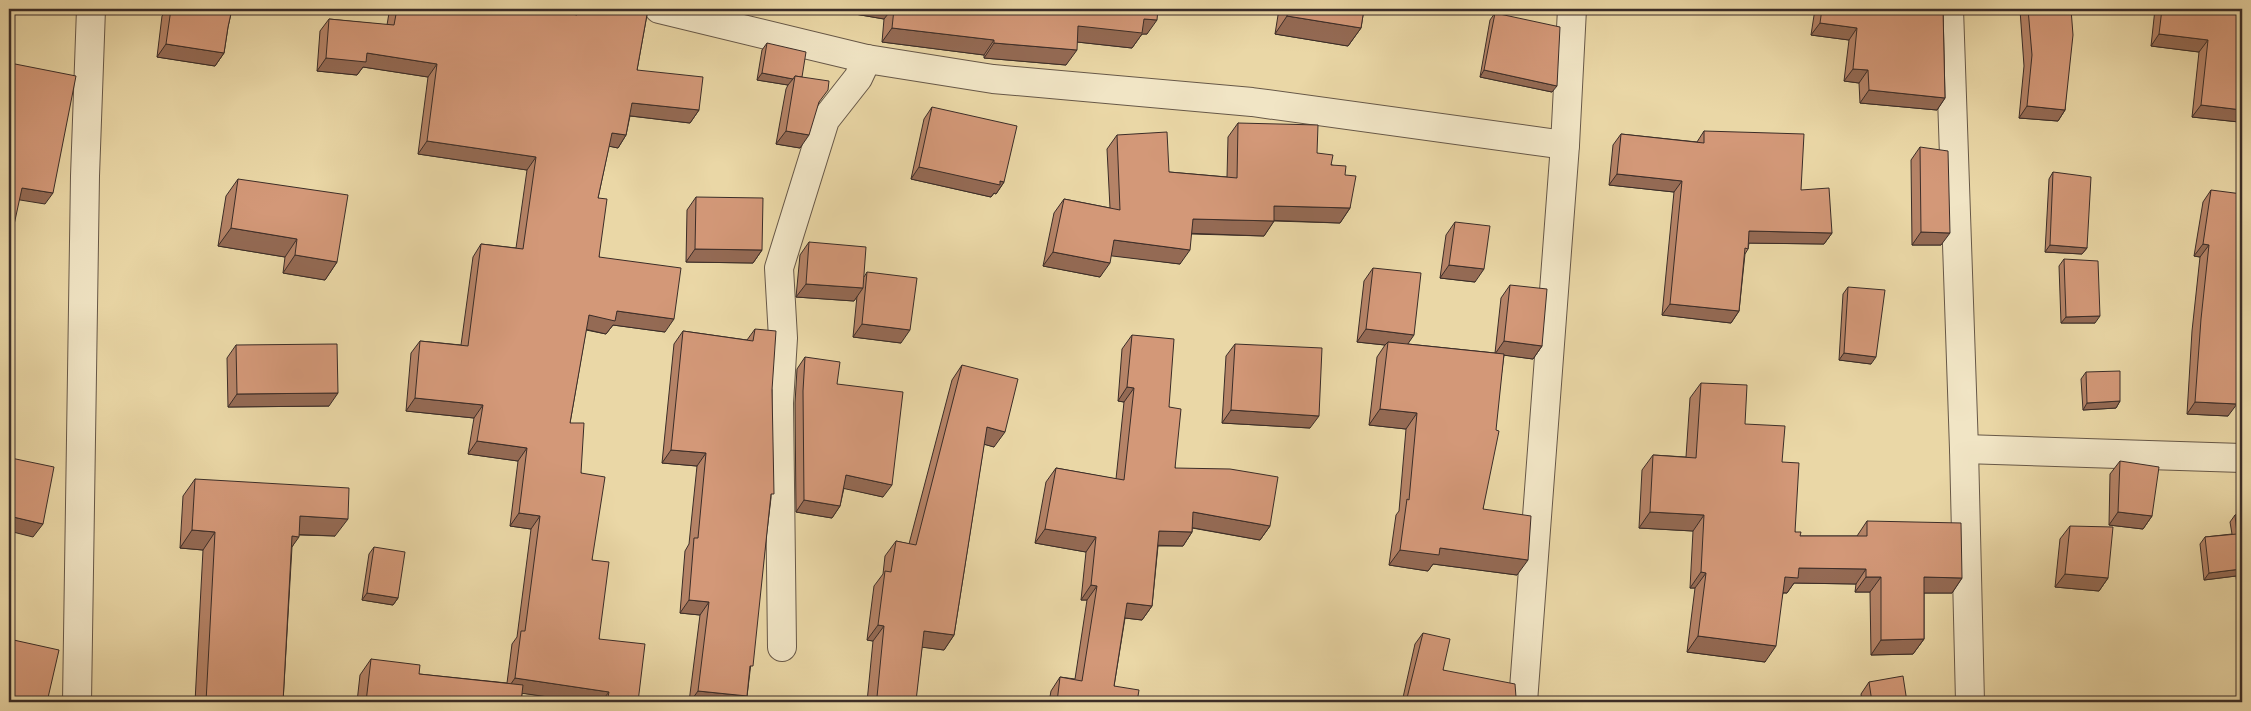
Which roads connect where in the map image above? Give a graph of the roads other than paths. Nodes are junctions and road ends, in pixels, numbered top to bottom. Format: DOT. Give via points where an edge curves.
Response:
graph roads {
  1 [pos="91,9"];
  2 [pos="659,9"];
  3 [pos="1572,9"];
  4 [pos="1950,9"];
  5 [pos="867,60"];
  6 [pos="1565,145"];
  7 [pos="1964,449"];
  8 [pos="2242,458"];
  9 [pos="782,648"];
  10 [pos="77,702"];
  11 [pos="1523,702"];
  12 [pos="1970,702"];
  1 -- 10 [label="street"];
  2 -- 5 [label="street"];
  3 -- 6 [label="street"];
  4 -- 7 [label="street"];
  5 -- 6 [label="street" via="993,79 1252,102"];
  5 -- 9 [label="street" via="858,78 825,120 780,268 783,338 779,403"];
  6 -- 11 [label="street"];
  7 -- 8 [label="street"];
  7 -- 12 [label="street"];
}
